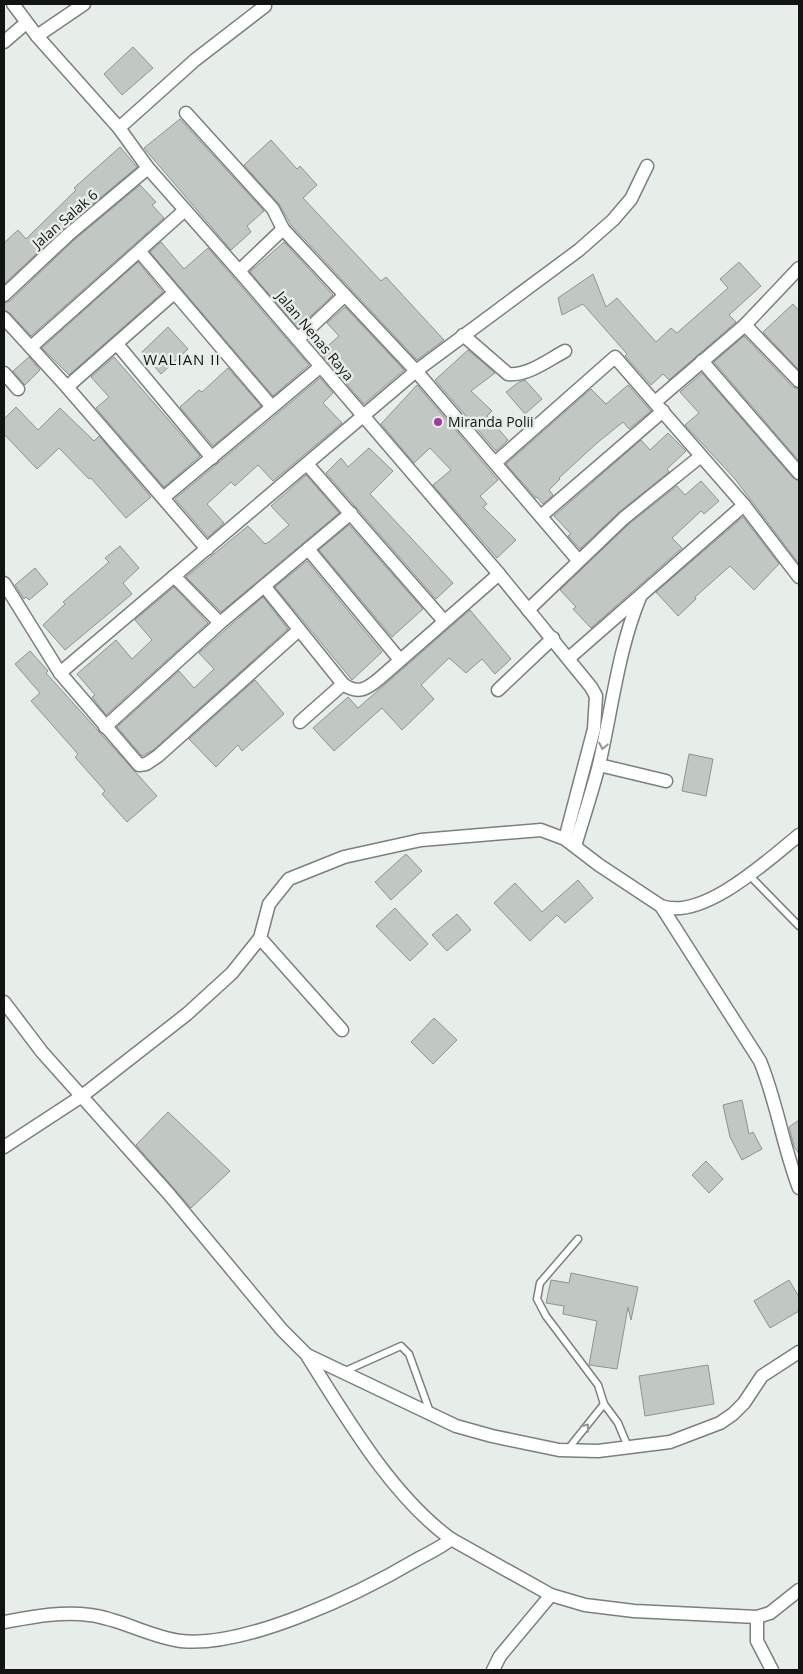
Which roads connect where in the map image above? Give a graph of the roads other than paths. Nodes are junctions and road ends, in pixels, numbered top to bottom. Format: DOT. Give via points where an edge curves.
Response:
graph roads {
  1 [pos="13,4"];
  2 [pos="84,4"];
  3 [pos="265,6"];
  4 [pos="26,23"];
  5 [pos="36,36"];
  6 [pos="4,42"];
  7 [pos="186,113"];
  8 [pos="119,128"];
  9 [pos="647,166"];
  10 [pos="148,168"];
  11 [pos="185,210"];
  12 [pos="283,229"];
  13 [pos="140,252"];
  14 [pos="799,268"];
  15 [pos="239,271"];
  16 [pos="174,293"];
  17 [pos="4,294"];
  18 [pos="344,295"];
  19 [pos="4,318"];
  20 [pos="745,324"];
  21 [pos="463,335"];
  22 [pos="298,339"];
  23 [pos="117,344"];
  24 [pos="31,347"];
  25 [pos="565,351"];
  26 [pos="702,361"];
  27 [pos="320,367"];
  28 [pos="416,371"];
  29 [pos="4,373"];
  30 [pos="799,381"];
  31 [pos="67,386"];
  32 [pos="18,389"];
  33 [pos="659,406"];
  34 [pos="272,407"];
  35 [pos="364,416"];
  36 [pos="701,456"];
  37 [pos="212,458"];
  38 [pos="496,462"];
  39 [pos="307,464"];
  40 [pos="799,473"];
  41 [pos="162,498"];
  42 [pos="744,505"];
  43 [pos="351,513"];
  44 [pos="541,516"];
  45 [pos="207,549"];
  46 [pos="308,550"];
  47 [pos="578,560"];
  48 [pos="499,574"];
  49 [pos="174,576"];
  50 [pos="799,577"];
  51 [pos="4,583"];
  52 [pos="265,586"];
  53 [pos="640,597"];
  54 [pos="528,610"];
  55 [pos="444,621"];
  56 [pos="220,623"];
  57 [pos="299,630"];
  58 [pos="553,638"];
  59 [pos="569,658"];
  60 [pos="400,660"];
  61 [pos="60,673"];
  62 [pos="343,684"];
  63 [pos="498,690"];
  64 [pos="596,696"];
  65 [pos="612,698"];
  66 [pos="300,722"];
  67 [pos="105,727"];
  68 [pos="599,765"];
  69 [pos="666,781"];
  70 [pos="799,834"];
  71 [pos="570,842"];
  72 [pos="749,875"];
  73 [pos="661,906"];
  74 [pos="799,926"];
  75 [pos="260,938"];
  76 [pos="4,1002"];
  77 [pos="342,1030"];
  78 [pos="82,1096"];
  79 [pos="4,1147"];
  80 [pos="794,1157"];
  81 [pos="799,1188"];
  82 [pos="578,1239"];
  83 [pos="799,1352"];
  84 [pos="307,1355"];
  85 [pos="341,1373"];
  86 [pos="604,1404"];
  87 [pos="431,1413"];
  88 [pos="629,1448"];
  89 [pos="568,1450"];
  90 [pos="452,1539"];
  91 [pos="799,1590"];
  92 [pos="551,1595"];
  93 [pos="757,1617"];
  94 [pos="4,1622"];
  95 [pos="493,1670"];
  96 [pos="772,1670"];
  1 -- 4 [label="street, Jalan Nenas Raya"];
  2 -- 5 [label="street"];
  3 -- 8 [label="street" via="194,60"];
  4 -- 5 [label="street, Jalan Nenas Raya"];
  4 -- 6 [label="street"];
  5 -- 8 [label="street, Jalan Nenas Raya"];
  7 -- 12 [label="street" via="273,209"];
  8 -- 10 [label="street, Jalan Nenas Raya"];
  9 -- 21 [label="street" via="632,199 613,220 579,250"];
  10 -- 11 [label="street, Jalan Nenas Raya"];
  10 -- 17 [label="street, Jalan Salak 6"];
  11 -- 13 [label="street"];
  11 -- 15 [label="street, Jalan Nenas Raya"];
  12 -- 15 [label="street"];
  12 -- 18 [label="street"];
  13 -- 16 [label="street"];
  13 -- 24 [label="street"];
  14 -- 20 [label="street"];
  15 -- 22 [label="street, Jalan Nenas Raya"];
  16 -- 23 [label="street"];
  16 -- 34 [label="street"];
  18 -- 22 [label="street"];
  18 -- 28 [label="street"];
  19 -- 24 [label="street"];
  20 -- 26 [label="street"];
  20 -- 30 [label="street"];
  21 -- 25 [label="street" via="508,374 530,370"];
  21 -- 28 [label="street"];
  22 -- 27 [label="street, Jalan Nenas Raya"];
  23 -- 31 [label="street"];
  23 -- 37 [label="street"];
  24 -- 31 [label="street"];
  26 -- 33 [label="street"];
  26 -- 40 [label="street"];
  27 -- 34 [label="street"];
  27 -- 35 [label="street, Jalan Nenas Raya"];
  28 -- 35 [label="street"];
  28 -- 38 [label="street"];
  29 -- 32 [label="street"];
  31 -- 41 [label="street"];
  33 -- 36 [label="street"];
  33 -- 38 [label="street" via="615,357"];
  33 -- 44 [label="street"];
  34 -- 37 [label="street"];
  35 -- 39 [label="street"];
  35 -- 48 [label="street, Jalan Nenas Raya"];
  36 -- 42 [label="street"];
  36 -- 47 [label="street"];
  37 -- 41 [label="street"];
  38 -- 44 [label="street"];
  39 -- 43 [label="street"];
  39 -- 45 [label="street"];
  41 -- 45 [label="street"];
  42 -- 50 [label="street"];
  42 -- 53 [label="street"];
  43 -- 46 [label="street"];
  43 -- 55 [label="street"];
  44 -- 47 [label="street"];
  45 -- 49 [label="street"];
  46 -- 52 [label="street"];
  46 -- 60 [label="street"];
  47 -- 54 [label="street"];
  48 -- 54 [label="street, Jalan Nenas Raya"];
  48 -- 55 [label="street"];
  49 -- 56 [label="street"];
  49 -- 61 [label="street"];
  51 -- 61 [label="street"];
  52 -- 56 [label="street"];
  52 -- 57 [label="street"];
  53 -- 59 [label="street"];
  53 -- 65 [label="street" via="632,616"];
  54 -- 58 [label="street, Jalan Nenas Raya"];
  55 -- 60 [label="street"];
  56 -- 67 [label="street"];
  57 -- 62 [label="street"];
  57 -- 67 [label="street" via="146,764 139,765 132,759"];
  58 -- 59 [label="street, Jalan Nenas Raya"];
  58 -- 63 [label="street"];
  59 -- 64 [label="street, Jalan Nenas Raya"];
  60 -- 62 [label="street" via="360,691"];
  61 -- 67 [label="street"];
  62 -- 66 [label="street"];
  64 -- 65 [label="street"];
  64 -- 71 [label="street" via="594,729"];
  65 -- 68 [label="street, one-way"];
  68 -- 69 [label="street"];
  68 -- 71 [label="street"];
  70 -- 72 [label="street"];
  71 -- 73 [label="street"];
  71 -- 75 [label="street" via="541,830 421,840 344,857 289,879 269,904"];
  72 -- 73 [label="street" via="709,899 688,907 671,910"];
  72 -- 74 [label="lane"];
  73 -- 80 [label="street" via="760,1061"];
  75 -- 77 [label="street"];
  75 -- 78 [label="street" via="232,973 188,1014"];
  76 -- 78 [label="street" via="42,1052"];
  78 -- 79 [label="street"];
  78 -- 84 [label="street"];
  80 -- 81 [label="street"];
  82 -- 86 [label="lane" via="540,1283 537,1299 598,1385"];
  83 -- 88 [label="street" via="762,1376 744,1403 720,1422 670,1442"];
  84 -- 85 [label="street"];
  84 -- 90 [label="street" via="340,1408 412,1505"];
  85 -- 87 [label="street"];
  85 -- 87 [label="lane" via="401,1346 408,1354"];
  86 -- 88 [label="lane" via="618,1423"];
  89 -- 86 [label="lane, one-way"];
  87 -- 89 [label="street" via="456,1426 492,1436"];
  88 -- 89 [label="street"];
  90 -- 92 [label="street"];
  90 -- 94 [label="street" via="347,1597 292,1619 233,1636 183,1641 90,1615 59,1613"];
  91 -- 93 [label="street" via="770,1613"];
  92 -- 93 [label="street" via="585,1605 634,1611"];
  92 -- 95 [label="street" via="500,1656"];
  93 -- 96 [label="street" via="757,1641"];
}
